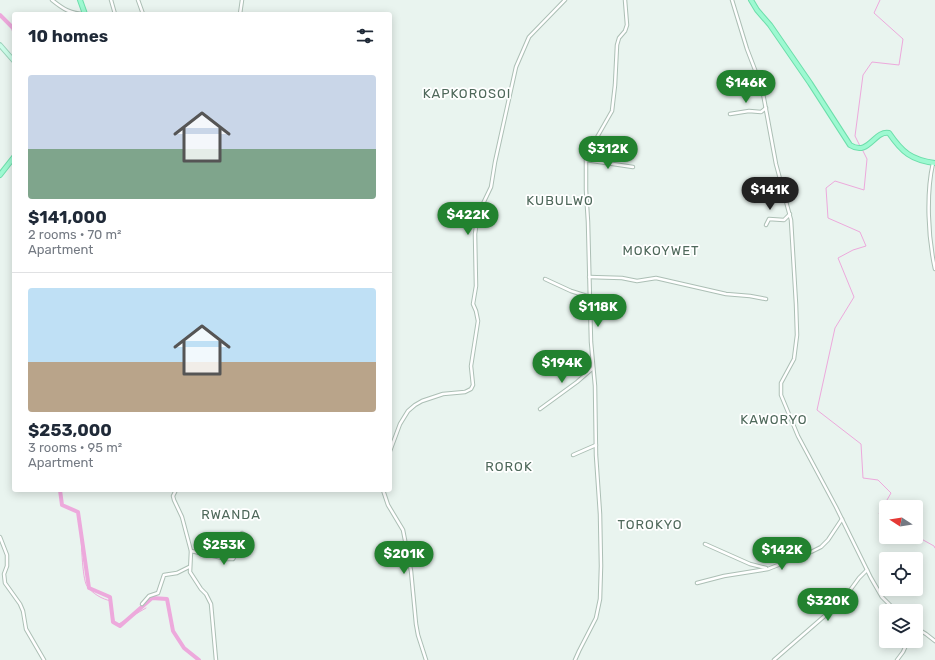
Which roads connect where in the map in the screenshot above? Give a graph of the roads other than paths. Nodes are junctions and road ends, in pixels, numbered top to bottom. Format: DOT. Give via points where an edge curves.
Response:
graph roads {
  1 [pos="52,0"];
  2 [pos="80,0"];
  3 [pos="111,0"];
  4 [pos="138,0"];
  5 [pos="242,0"];
  6 [pos="565,0"];
  7 [pos="625,0"];
  8 [pos="732,0"];
  9 [pos="751,0"];
  10 [pos="71,12"];
  11 [pos="84,12"];
  12 [pos="114,12"];
  13 [pos="141,12"];
  14 [pos="240,12"];
  15 [pos="0,45"];
  16 [pos="12,59"];
  17 [pos="766,107"];
  18 [pos="730,114"];
  19 [pos="12,160"];
  20 [pos="586,160"];
  21 [pos="934,163"];
  22 [pos="633,167"];
  23 [pos="0,175"];
  24 [pos="790,214"];
  25 [pos="766,225"];
  26 [pos="935,269"];
  27 [pos="589,277"];
  28 [pos="545,279"];
  29 [pos="590,297"];
  30 [pos="766,299"];
  31 [pos="593,368"];
  32 [pos="540,409"];
  33 [pos="392,445"];
  34 [pos="596,445"];
  35 [pos="573,455"];
  36 [pos="175,492"];
  37 [pos="384,492"];
  38 [pos="842,519"];
  39 [pos="0,538"];
  40 [pos="251,540"];
  41 [pos="705,544"];
  42 [pos="191,551"];
  43 [pos="189,567"];
  44 [pos="768,569"];
  45 [pos="867,570"];
  46 [pos="697,583"];
  47 [pos="142,604"];
  48 [pos="890,604"];
  49 [pos="923,632"];
  50 [pos="935,641"];
  51 [pos="905,648"];
  52 [pos="44,660"];
  53 [pos="216,660"];
  54 [pos="426,660"];
  55 [pos="575,660"];
  56 [pos="774,660"];
  57 [pos="897,660"];
  1 -- 10 [label="street"];
  2 -- 11 [label="main road"];
  3 -- 12 [label="street"];
  4 -- 13 [label="street"];
  5 -- 14 [label="street"];
  6 -- 33 [label="street" via="532,34 516,67 492,187 477,220 476,286 473,304 478,321 471,366 473,385 469,391 443,394 415,405 400,424"];
  7 -- 20 [label="street" via="627,25 619,38 612,111"];
  8 -- 17 [label="street"];
  9 -- 21 [label="main road" via="850,145 864,148 883,133 889,132 897,145 913,158"];
  15 -- 16 [label="main road"];
  17 -- 18 [label="street" via="761,112"];
  17 -- 24 [label="street" via="776,164"];
  19 -- 23 [label="main road"];
  20 -- 22 [label="street"];
  20 -- 27 [label="street"];
  21 -- 26 [label="street" via="929,200"];
  24 -- 25 [label="street" via="784,220 769,219"];
  24 -- 38 [label="street" via="797,335 794,359 781,383 781,395 798,436"];
  27 -- 29 [label="street"];
  27 -- 30 [label="street" via="637,281 656,278 726,294"];
  28 -- 29 [label="street"];
  29 -- 31 [label="street"];
  31 -- 32 [label="street"];
  31 -- 34 [label="street"];
  34 -- 35 [label="street"];
  34 -- 55 [label="street" via="600,514 600,599 594,625"];
  36 -- 42 [label="street" via="174,500 182,517"];
  37 -- 54 [label="street" via="388,505 403,530 411,571 417,630"];
  38 -- 44 [label="street" via="821,547"];
  38 -- 45 [label="street"];
  39 -- 52 [label="street" via="8,555 5,583 20,604 26,629"];
  40 -- 42 [label="street" via="242,533 233,559"];
  41 -- 44 [label="street"];
  42 -- 43 [label="street"];
  43 -- 47 [label="street" via="164,576 158,593 149,596"];
  43 -- 53 [label="street" via="192,576 211,604"];
  44 -- 46 [label="street"];
  45 -- 48 [label="street" via="877,589"];
  45 -- 56 [label="street" via="843,600"];
  49 -- 50 [label="street"];
  51 -- 57 [label="street"];
}
